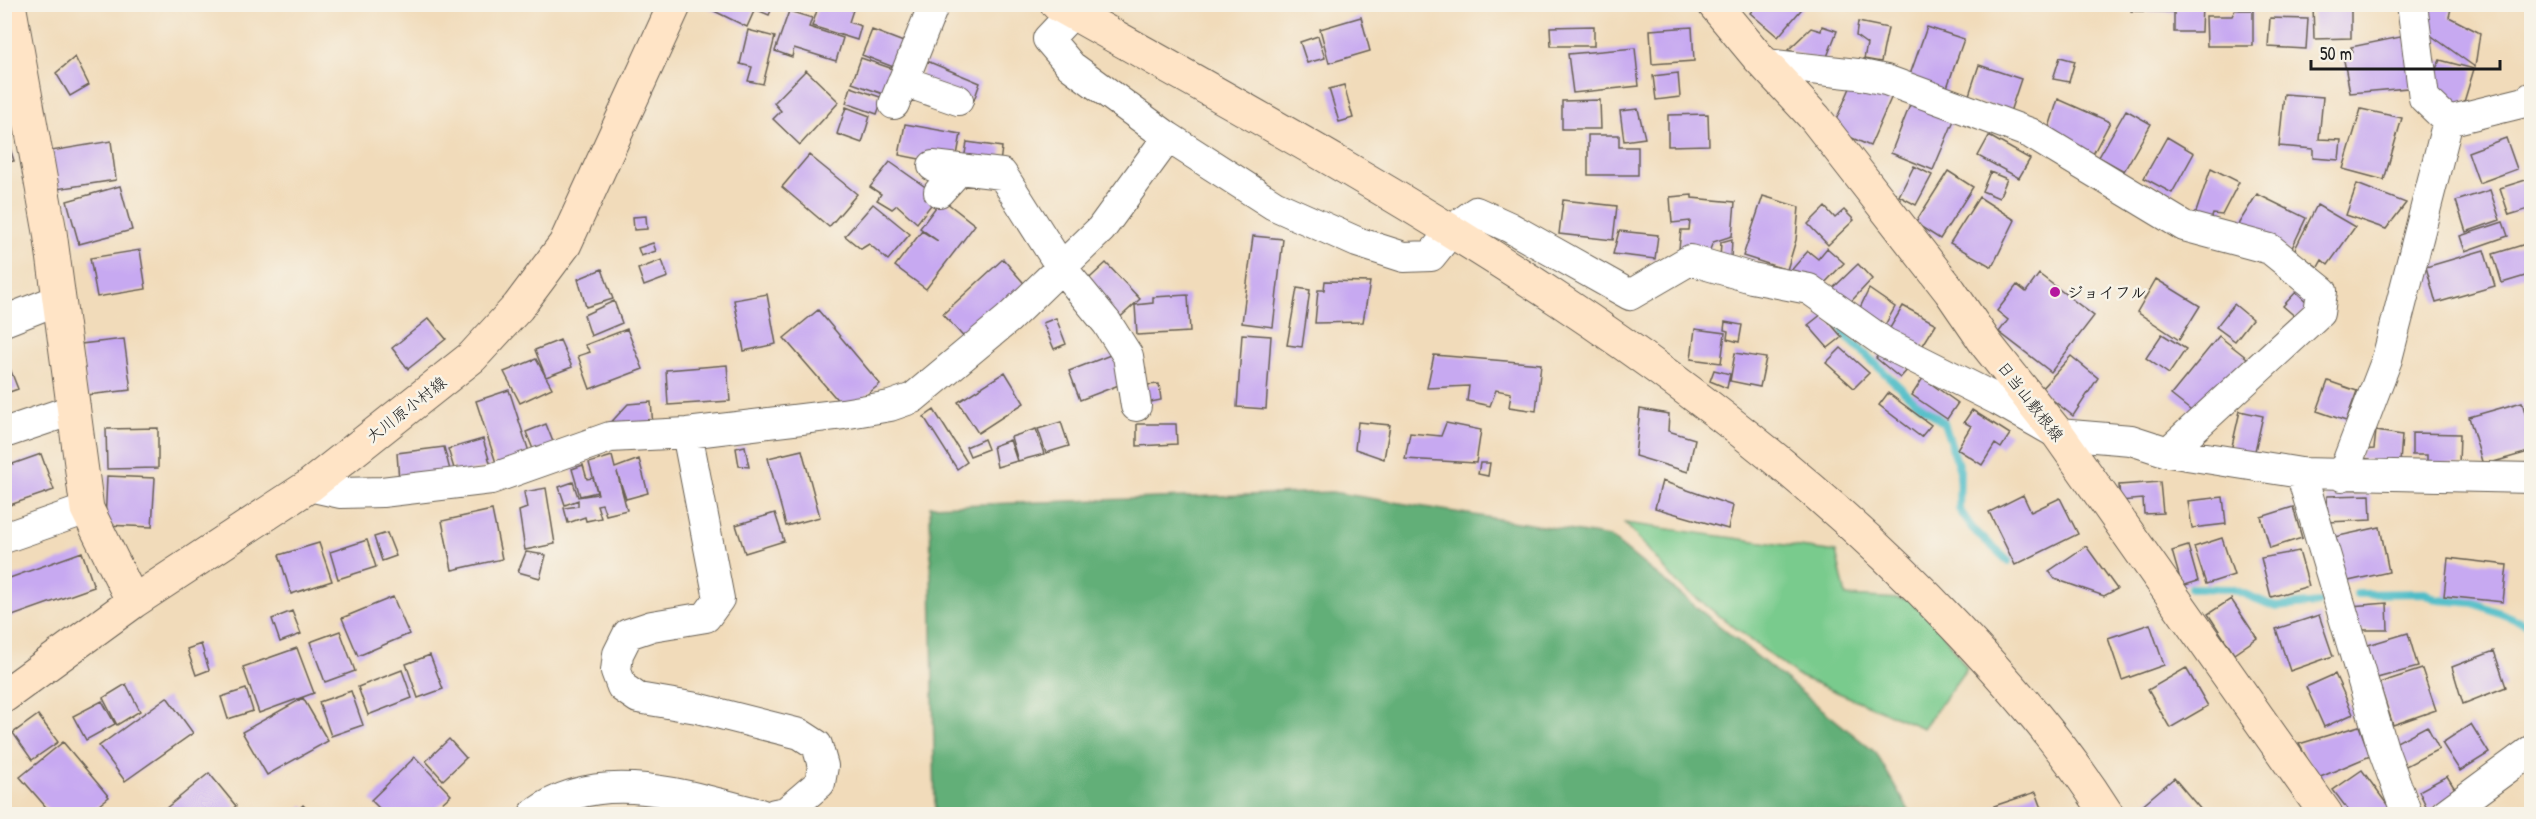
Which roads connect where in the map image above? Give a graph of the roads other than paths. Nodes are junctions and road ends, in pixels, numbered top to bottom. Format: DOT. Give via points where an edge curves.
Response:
graph roads {
  1 [pos="9,4"];
  2 [pos="675,4"];
  3 [pos="934,4"];
  4 [pos="1714,4"];
  5 [pos="2412,4"];
  6 [pos="1070,7"];
  7 [pos="1766,64"];
  8 [pos="14,84"];
  9 [pos="2532,97"];
  10 [pos="958,100"];
  11 [pos="2448,121"];
  12 [pos="1168,137"];
  13 [pos="944,176"];
  14 [pos="1452,230"];
  15 [pos="1061,267"];
  16 [pos="60,299"];
  17 [pos="4,321"];
  18 [pos="1136,406"];
  19 [pos="75,409"];
  20 [pos="4,433"];
  21 [pos="687,434"];
  22 [pos="2058,434"];
  23 [pos="2168,452"];
  24 [pos="2301,473"];
  25 [pos="2342,476"];
  26 [pos="2532,478"];
  27 [pos="309,486"];
  28 [pos="87,509"];
  29 [pos="4,538"];
  30 [pos="133,602"];
  31 [pos="4,696"];
  32 [pos="2532,750"];
  33 [pos="534,814"];
  34 [pos="760,814"];
  35 [pos="775,814"];
  36 [pos="2107,814"];
  37 [pos="2326,814"];
  38 [pos="2407,814"];
  39 [pos="2445,814"];
  1 -- 8 [label="main road"];
  2 -- 27 [label="main road, 大川原小村線" via="565,244 518,307 472,357"];
  3 -- 10 [label="street" via="898,92"];
  4 -- 7 [label="main road, 日当山敷根線"];
  5 -- 11 [label="street" via="2424,98"];
  6 -- 12 [label="street" via="1048,39 1071,66"];
  6 -- 14 [label="main road"];
  7 -- 22 [label="main road, 日当山敷根線" via="1822,127"];
  7 -- 23 [label="street" via="1886,80 2030,133 2184,226 2270,249 2322,291 2319,313"];
  8 -- 16 [label="main road"];
  9 -- 11 [label="street"];
  11 -- 25 [label="street" via="2387,359"];
  12 -- 14 [label="street" via="1274,205 1357,242 1404,257 1431,256"];
  12 -- 15 [label="street" via="1101,228"];
  13 -- 15 [label="street" via="1002,174"];
  14 -- 22 [label="street" via="1476,212 1630,295 1690,260 1809,289 1885,343"];
  14 -- 36 [label="main road" via="1688,389 1833,504 2013,687"];
  15 -- 18 [label="street" via="1107,323 1128,356"];
  15 -- 21 [label="street" via="1008,320 913,398 877,409"];
  16 -- 17 [label="street"];
  16 -- 19 [label="main road"];
  19 -- 20 [label="street"];
  19 -- 28 [label="main road"];
  21 -- 27 [label="street" via="610,437 491,479 382,492 341,493"];
  21 -- 35 [label="street" via="719,599 706,617 628,634 618,654 616,671 622,687 638,698 697,708 800,734 817,745 823,766 820,783 786,812"];
  22 -- 23 [label="street" via="2131,440"];
  22 -- 37 [label="main road, 日当山敷根線"];
  23 -- 24 [label="street"];
  24 -- 25 [label="street"];
  24 -- 38 [label="street" via="2384,752"];
  25 -- 26 [label="street"];
  27 -- 30 [label="main road, 大川原小村線"];
  28 -- 29 [label="street"];
  28 -- 30 [label="main road"];
  30 -- 31 [label="main road, 大川原小村線"];
  32 -- 39 [label="street"];
  33 -- 34 [label="street" via="552,801 596,791 635,788 685,795"];
}
